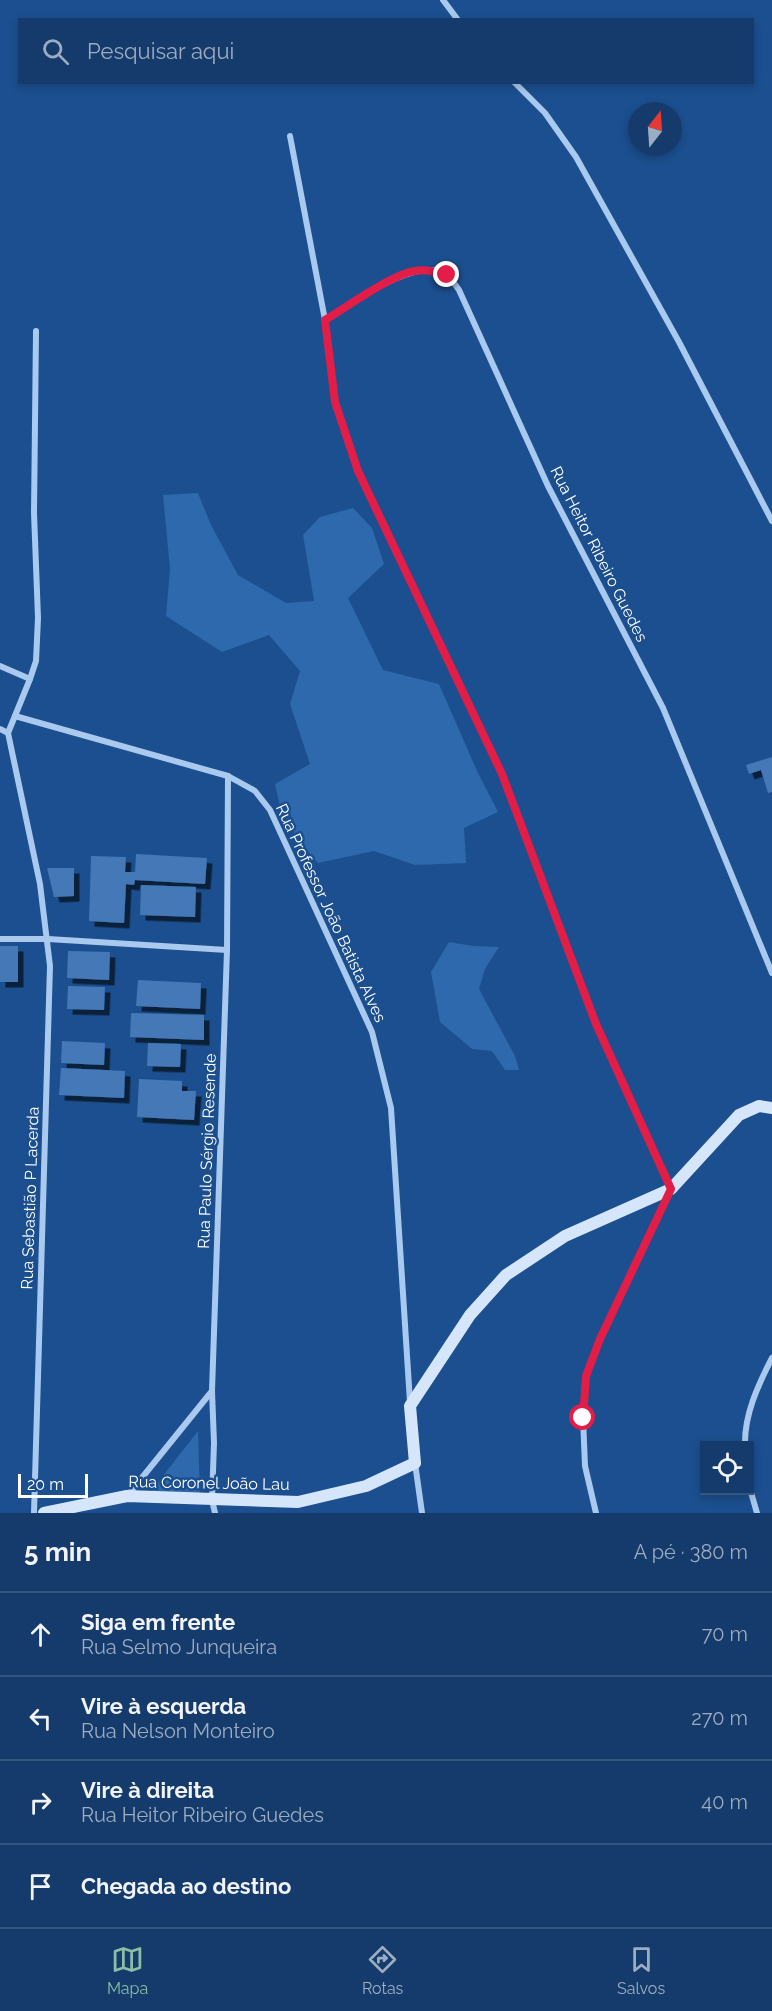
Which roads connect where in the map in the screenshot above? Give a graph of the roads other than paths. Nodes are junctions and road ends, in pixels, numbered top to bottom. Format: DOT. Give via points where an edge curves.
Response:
graph roads {
  1 [pos="443,0"];
  2 [pos="456,18"];
  3 [pos="516,84"];
  4 [pos="290,136"];
  5 [pos="325,320"];
  6 [pos="36,331"];
  7 [pos="772,522"];
  8 [pos="0,666"];
  9 [pos="30,679"];
  10 [pos="15,716"];
  11 [pos="0,729"];
  12 [pos="8,733"];
  13 [pos="228,776"];
  14 [pos="0,939"];
  15 [pos="48,939"];
  16 [pos="227,950"];
  17 [pos="772,974"];
  18 [pos="772,1108"];
  19 [pos="671,1189"];
  20 [pos="772,1358"];
  21 [pos="212,1391"];
  22 [pos="410,1406"];
  23 [pos="745,1441"];
  24 [pos="415,1463"];
  25 [pos="752,1495"];
  26 [pos="127,1496"];
  27 [pos="212,1500"];
  28 [pos="34,1513"];
  29 [pos="44,1513"];
  30 [pos="215,1513"];
  31 [pos="422,1513"];
  32 [pos="596,1513"];
  33 [pos="757,1513"];
  1 -- 2 [label="street"];
  3 -- 7 [label="street" via="545,113 576,157 679,342"];
  4 -- 5 [label="street"];
  5 -- 17 [label="street, Rua Heitor Ribeiro Guedes" via="399,275 414,271 447,275 459,290 548,486 663,708"];
  5 -- 19 [label="street" via="335,402 358,471 502,774 596,1024"];
  6 -- 9 [label="street" via="34,513 38,618 36,661"];
  8 -- 9 [label="street"];
  9 -- 10 [label="street"];
  10 -- 12 [label="street"];
  10 -- 13 [label="street, Rua Professor João Batista Alves"];
  11 -- 12 [label="street"];
  12 -- 15 [label="street, Rua Sebastião P Lacerda"];
  13 -- 16 [label="street, Rua Paulo Sérgio Resende"];
  13 -- 22 [label="street, Rua Professor João Batista Alves" via="255,791 270,810 372,1032 391,1108"];
  14 -- 15 [label="street"];
  15 -- 16 [label="street"];
  15 -- 28 [label="street, Rua Sebastião P Lacerda"];
  16 -- 21 [label="street, Rua Paulo Sérgio Resende"];
  18 -- 19 [label="street" via="759,1106 739,1115"];
  19 -- 22 [label="street" via="565,1236 506,1275 470,1315"];
  19 -- 32 [label="street" via="586,1376 585,1466"];
  20 -- 23 [label="street" via="758,1386"];
  21 -- 26 [label="street"];
  21 -- 27 [label="street, Rua Paulo Sérgio Resende"];
  22 -- 24 [label="street"];
  24 -- 27 [label="street, Rua Coronel João Lau" via="366,1486 298,1502"];
  24 -- 31 [label="street"];
  25 -- 33 [label="street"];
  26 -- 27 [label="street, Rua Coronel João Lau"];
  26 -- 29 [label="street, Rua Coronel João Lau"];
  27 -- 30 [label="street, Rua Paulo Sérgio Resende"];
}
